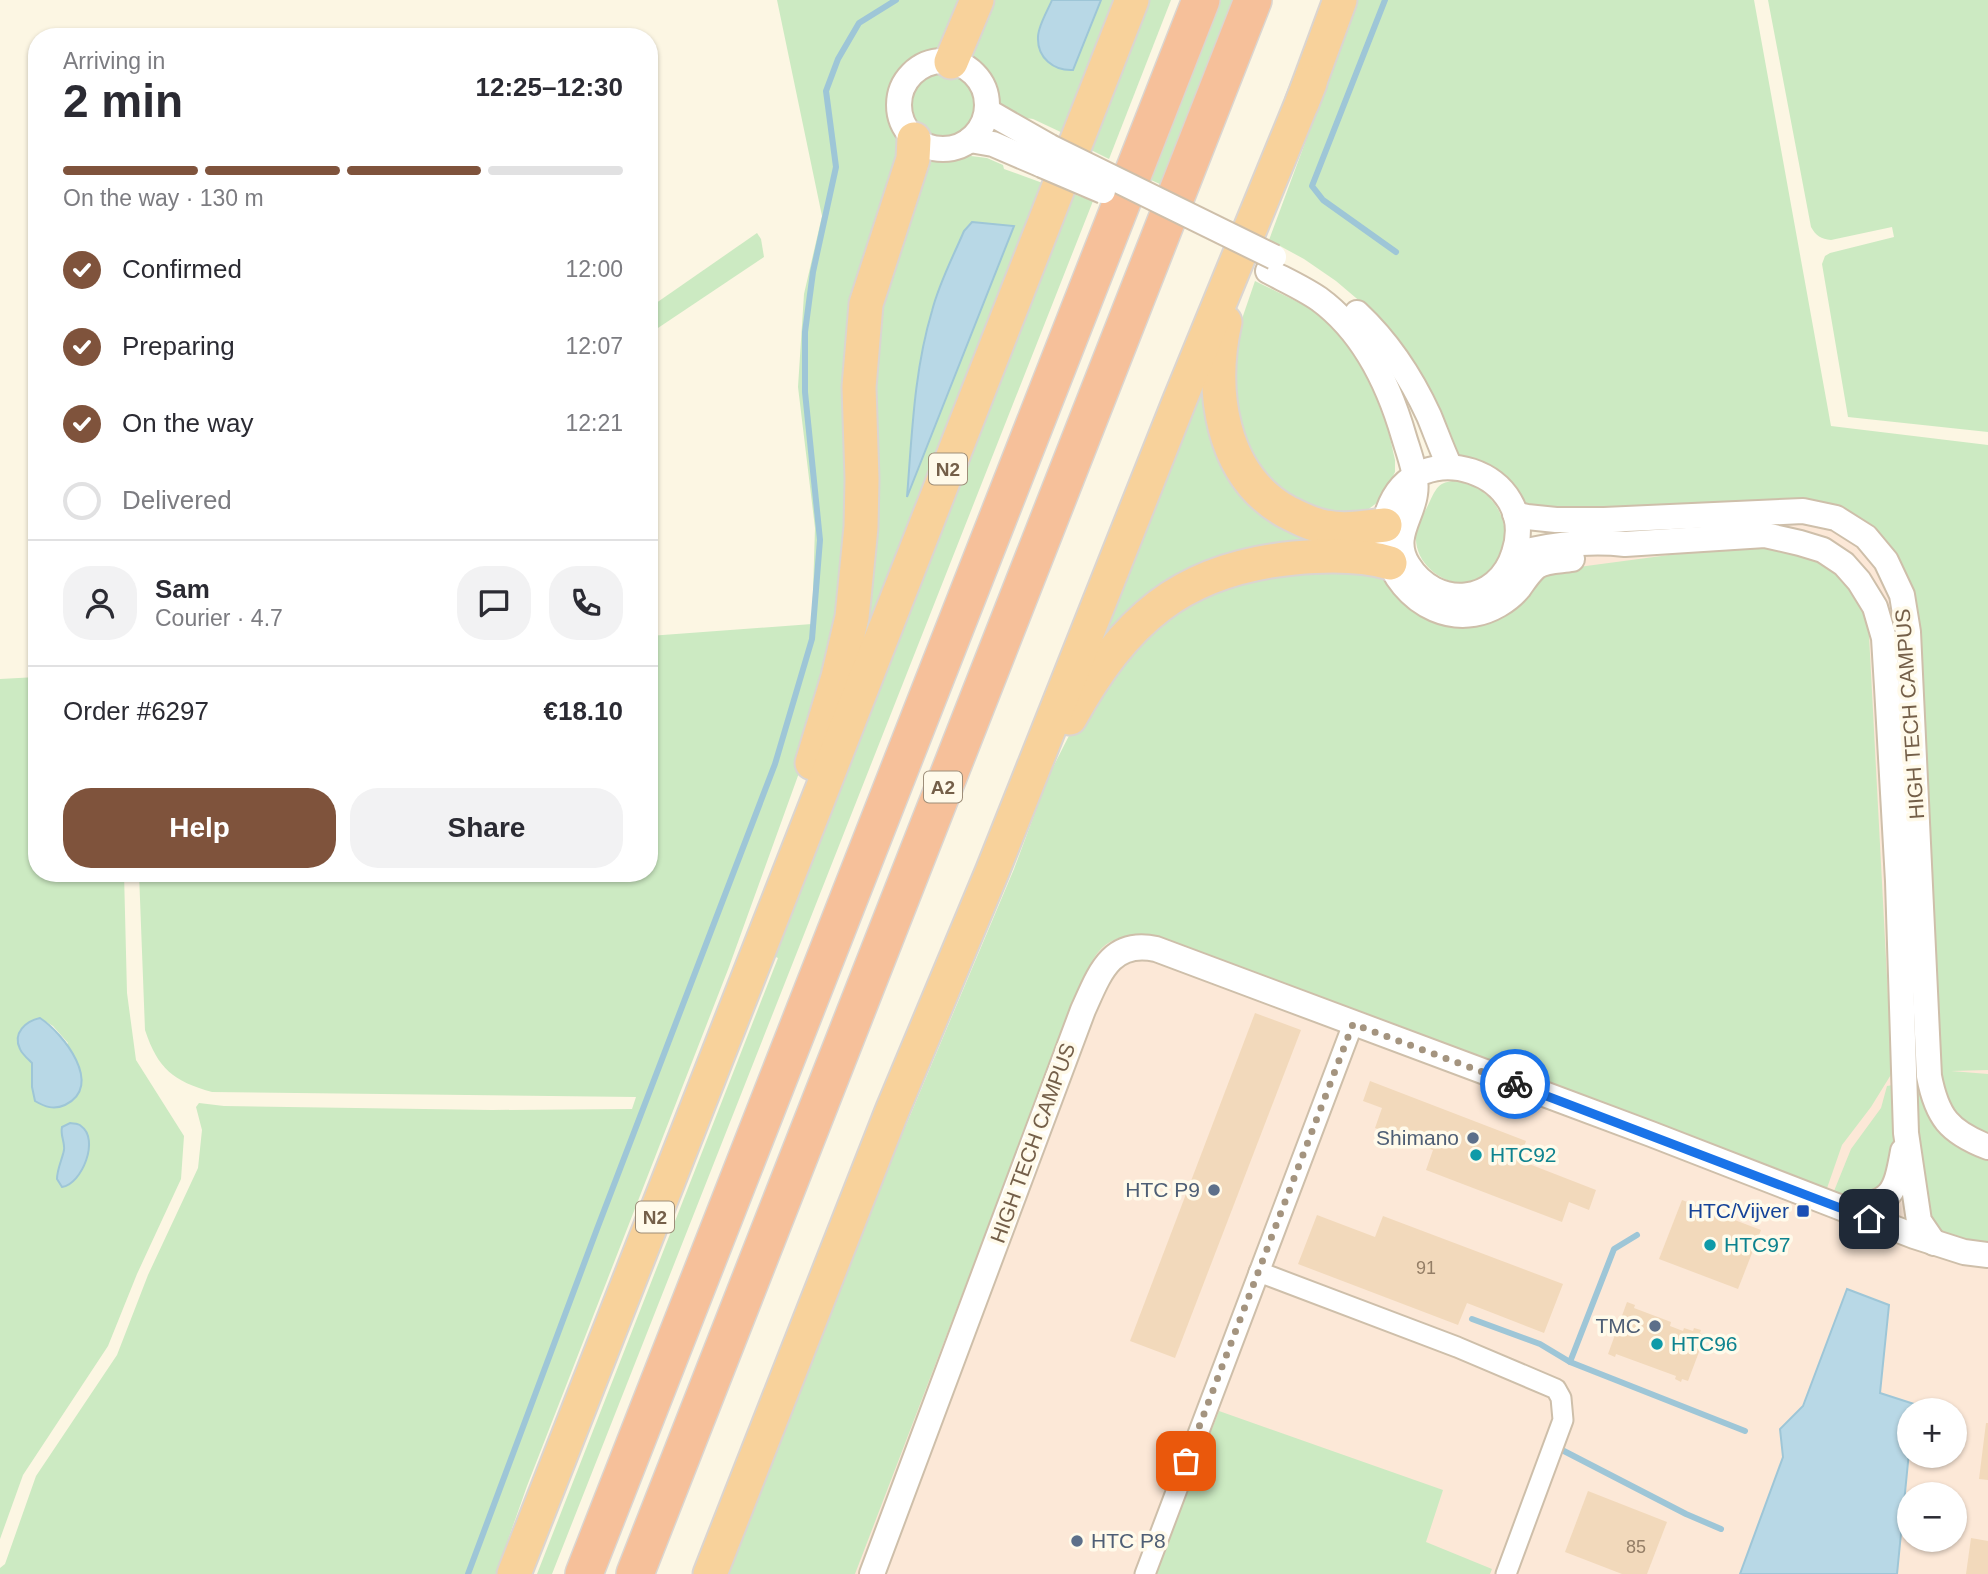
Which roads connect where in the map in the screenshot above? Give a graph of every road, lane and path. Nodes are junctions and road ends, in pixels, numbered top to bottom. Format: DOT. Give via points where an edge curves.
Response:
graph roads {
  1 [pos="977,0"];
  2 [pos="1132,0"];
  3 [pos="1201,0"];
  4 [pos="1253,0"];
  5 [pos="1340,0"];
  6 [pos="951,62"];
  7 [pos="1310,83"];
  8 [pos="987,111"];
  9 [pos="914,139"];
  10 [pos="970,140"];
  11 [pos="1046,156"];
  12 [pos="1271,264"];
  13 [pos="1450,467"];
  14 [pos="1414,478"];
  15 [pos="1515,514"];
  16 [pos="1385,525"];
  17 [pos="1625,544"];
  18 [pos="1514,554"];
  19 [pos="1399,564"];
  20 [pos="992,872"];
  21 [pos="764,938"];
  22 [pos="1353,1024"];
  23 [pos="1906,1133"];
  24 [pos="1988,1147"];
  25 [pos="1847,1210"];
  26 [pos="1934,1243"];
  27 [pos="1988,1255"];
  28 [pos="1259,1272"];
  29 [pos="514,1574"];
  30 [pos="583,1574"];
  31 [pos="635,1574"];
  32 [pos="710,1574"];
  33 [pos="872,1574"];
  34 [pos="1145,1574"];
  35 [pos="1506,1574"];
  1 -- 6 [label="highway"];
  2 -- 21 [label="highway, N2"];
  3 -- 30 [label="highway, A2"];
  4 -- 31 [label="highway, A2"];
  5 -- 7 [label="highway"];
  6 -- 8 [label="street" via="969,69 981,83"];
  6 -- 9 [label="street" via="933,62 917,69 901,90 900,117"];
  7 -- 16 [label="highway" via="1231,296 1219,374 1222,414 1238,461 1277,506 1326,527"];
  7 -- 20 [label="highway"];
  8 -- 10 [label="street"];
  8 -- 11 [label="street"];
  9 -- 10 [label="street" via="929,148 946,150"];
  9 -- 21 [label="highway, N2" via="913,159 866,304 859,387 861,527 852,617 823,727 795,808"];
  10 -- 11 [label="street"];
  11 -- 12 [label="street, bridge"];
  12 -- 13 [label="street" via="1316,279 1384,343 1424,407"];
  12 -- 14 [label="street" via="1320,300 1365,347 1399,422"];
  13 -- 14 [label="street"];
  13 -- 15 [label="street" via="1471,469 1493,481"];
  14 -- 16 [label="street" via="1396,496"];
  14 -- 19 [label="street" via="1415,495 1406,518"];
  15 -- 18 [label="street"];
  15 -- 24 [label="street, HIGH TECH CAMPUS" via="1605,520 1803,511 1836,518 1866,537 1886,561 1902,595 1908,632 1929,1076 1943,1117 1964,1138"];
  16 -- 19 [label="street" via="1386,551"];
  17 -- 18 [label="street, HIGH TECH CAMPUS" via="1604,541"];
  17 -- 19 [label="street, HIGH TECH CAMPUS" via="1604,556 1544,563 1504,602 1475,614 1443,612 1413,596 1400,582"];
  17 -- 23 [label="street, HIGH TECH CAMPUS" via="1765,534 1823,550 1844,564 1875,607 1884,638 1888,701"];
  18 -- 19 [label="street" via="1493,585 1460,597 1433,589"];
  19 -- 20 [label="highway" via="1339,556 1270,561 1213,575 1170,598 1123,639 1099,669 1070,719 1008,858"];
  20 -- 32 [label="highway" via="892,1111"];
  21 -- 29 [label="highway, N2"];
  22 -- 25 [label="street, HIGH TECH CAMPUS"];
  22 -- 28 [label="street"];
  22 -- 33 [label="street, HIGH TECH CAMPUS" via="1156,949 1133,947 1104,966 1083,1010"];
  23 -- 25 [label="street" via="1893,1190 1878,1204"];
  23 -- 26 [label="street, HIGH TECH CAMPUS" via="1919,1221"];
  25 -- 26 [label="street, HIGH TECH CAMPUS"];
  26 -- 27 [label="street, HIGH TECH CAMPUS"];
  28 -- 34 [label="street"];
  28 -- 35 [label="street" via="1556,1389 1563,1420"];
}
